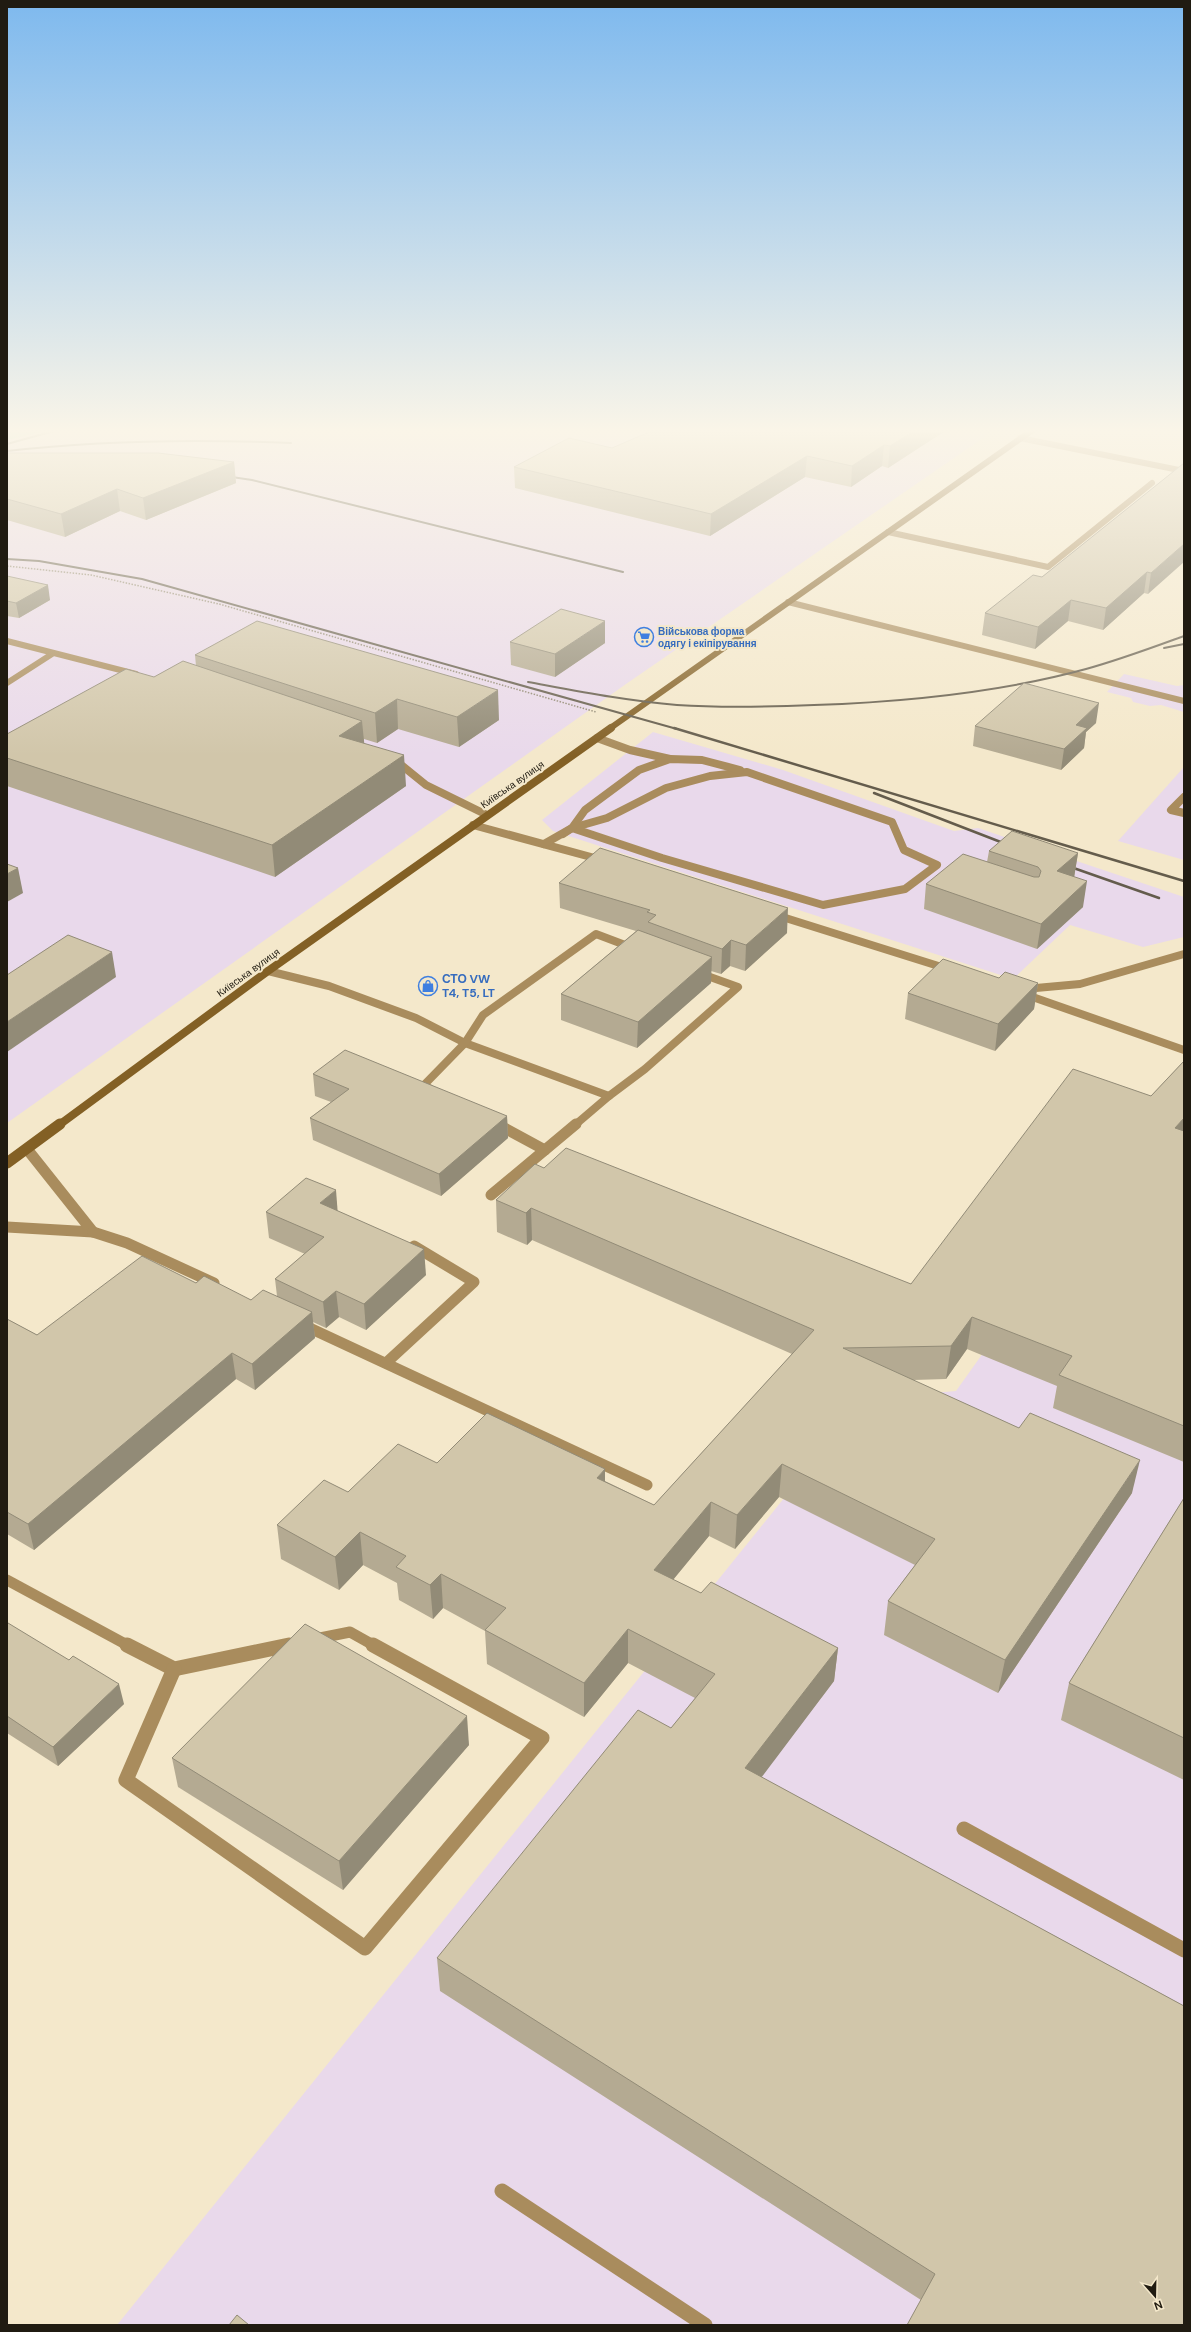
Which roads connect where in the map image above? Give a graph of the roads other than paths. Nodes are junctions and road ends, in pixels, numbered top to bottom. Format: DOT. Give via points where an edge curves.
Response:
graph roads {
  1 [pos="880,538"];
  2 [pos="915,538"];
  3 [pos="1084,538"];
  4 [pos="788,602"];
  5 [pos="7,641"];
  6 [pos="52,654"];
  7 [pos="143,676"];
  8 [pos="7,683"];
  9 [pos="1184,701"];
  10 [pos="597,738"];
  11 [pos="391,757"];
  12 [pos="670,759"];
  13 [pos="747,772"];
  14 [pos="1184,797"];
  15 [pos="1184,813"];
  16 [pos="487,815"];
  17 [pos="473,825"];
  18 [pos="572,828"];
  19 [pos="544,844"];
  20 [pos="608,862"];
  21 [pos="766,912"];
  22 [pos="640,951"];
  23 [pos="1184,954"];
  24 [pos="693,970"];
  25 [pos="268,971"];
  26 [pos="953,971"];
  27 [pos="465,1043"];
  28 [pos="1184,1050"];
  29 [pos="444,1096"];
  30 [pos="609,1096"];
  31 [pos="484,1118"];
  32 [pos="27,1148"];
  33 [pos="545,1150"];
  34 [pos="7,1163"];
  35 [pos="491,1195"];
  36 [pos="7,1227"];
  37 [pos="92,1232"];
  38 [pos="414,1246"];
  39 [pos="227,1290"];
  40 [pos="292,1320"];
  41 [pos="386,1363"];
  42 [pos="647,1485"];
  43 [pos="7,1580"];
  44 [pos="174,1669"];
  45 [pos="964,1829"];
  46 [pos="1184,1950"];
  47 [pos="502,2191"];
  48 [pos="705,2325"];
  1 -- 4 [label="main road, Київська вулиця"];
  2 -- 3 [label="lane" via="1048,567"];
  4 -- 9 [label="lane"];
  4 -- 10 [label="main road, Київська вулиця"];
  5 -- 6 [label="lane"];
  6 -- 7 [label="lane"];
  6 -- 8 [label="lane"];
  10 -- 12 [label="lane" via="630,750"];
  10 -- 16 [label="main road, Київська вулиця"];
  11 -- 16 [label="lane" via="426,785"];
  12 -- 13 [label="lane" via="702,760"];
  12 -- 18 [label="lane" via="639,770 585,810"];
  13 -- 18 [label="lane" via="710,776 666,788 607,818"];
  13 -- 18 [label="lane" via="892,822 904,850 941,866 905,890 823,906"];
  14 -- 15 [label="lane" via="1171,810"];
  16 -- 17 [label="main road, Київська вулиця"];
  17 -- 19 [label="lane"];
  17 -- 25 [label="main road, Київська вулиця"];
  18 -- 19 [label="lane"];
  19 -- 20 [label="lane"];
  21 -- 26 [label="lane"];
  22 -- 27 [label="lane" via="596,934 483,1015"];
  23 -- 28 [label="lane" via="1080,984 1013,990"];
  24 -- 30 [label="lane" via="738,987 645,1069"];
  25 -- 27 [label="lane" via="330,986 416,1018"];
  25 -- 32 [label="main road, Київська вулиця"];
  27 -- 29 [label="lane" via="424,1085"];
  27 -- 30 [label="lane"];
  30 -- 33 [label="lane"];
  31 -- 33 [label="lane"];
  32 -- 34 [label="main road, Київська вулиця"];
  32 -- 37 [label="lane"];
  33 -- 35 [label="lane"];
  36 -- 37 [label="lane"];
  37 -- 39 [label="lane" via="126,1243"];
  38 -- 41 [label="lane" via="474,1282"];
  40 -- 41 [label="lane"];
  41 -- 42 [label="lane"];
  43 -- 44 [label="lane"];
  44 -- 44 [label="lane" via="126,1780 365,1948 542,1738 350,1632"];
  45 -- 46 [label="lane"];
  47 -- 48 [label="lane"];
}
